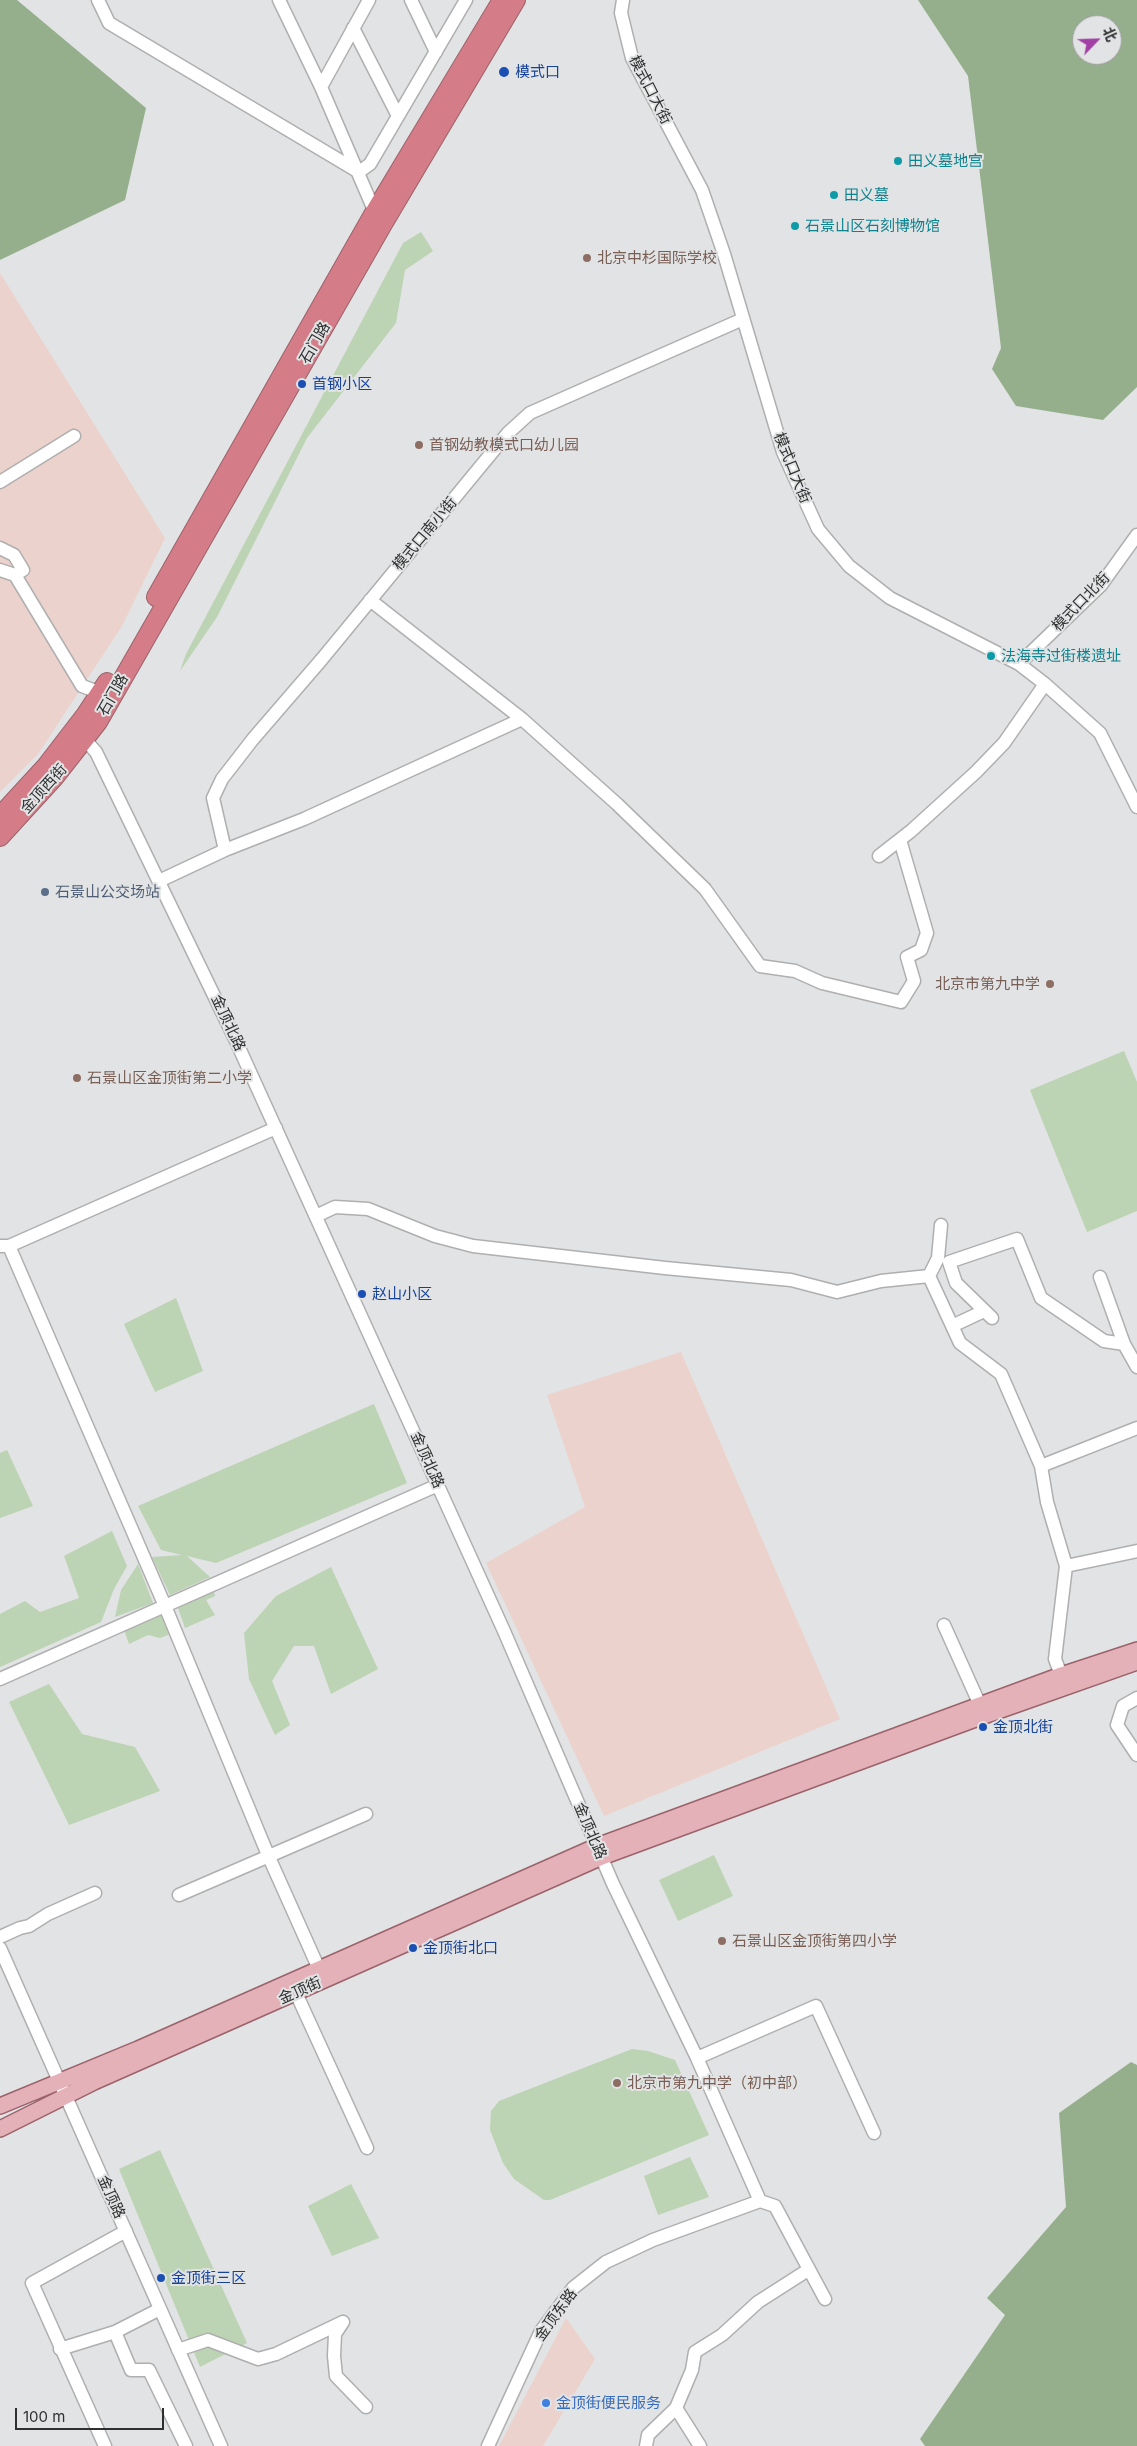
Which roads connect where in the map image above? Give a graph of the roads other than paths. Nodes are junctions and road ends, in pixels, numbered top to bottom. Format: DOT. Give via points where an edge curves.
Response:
graph roads {
  1 [pos="98,0"];
  2 [pos="278,0"];
  3 [pos="369,0"];
  4 [pos="411,0"];
  5 [pos="466,0"];
  6 [pos="502,0"];
  7 [pos="516,0"];
  8 [pos="622,0"];
  9 [pos="353,28"];
  10 [pos="436,52"];
  11 [pos="321,87"];
  12 [pos="398,116"];
  13 [pos="359,172"];
  14 [pos="379,219"];
  15 [pos="743,319"];
  16 [pos="74,436"];
  17 [pos="0,482"];
  18 [pos="1137,535"];
  19 [pos="0,548"];
  20 [pos="0,570"];
  21 [pos="15,575"];
  22 [pos="370,600"];
  23 [pos="1020,664"];
  24 [pos="1045,684"];
  25 [pos="101,693"];
  26 [pos="522,719"];
  27 [pos="80,734"];
  28 [pos="1137,807"];
  29 [pos="0,816"];
  30 [pos="0,837"];
  31 [pos="900,840"];
  32 [pos="226,850"];
  33 [pos="878,856"];
  34 [pos="159,881"];
  35 [pos="276,1128"];
  36 [pos="316,1216"];
  37 [pos="941,1224"];
  38 [pos="4,1246"];
  39 [pos="929,1276"];
  40 [pos="1100,1277"];
  41 [pos="952,1326"];
  42 [pos="1124,1344"];
  43 [pos="1137,1367"];
  44 [pos="1137,1428"];
  45 [pos="1041,1466"];
  46 [pos="438,1485"];
  47 [pos="1137,1551"];
  48 [pos="1066,1566"];
  49 [pos="165,1606"];
  50 [pos="944,1625"];
  51 [pos="1137,1650"];
  52 [pos="1137,1662"];
  53 [pos="0,1679"];
  54 [pos="1063,1681"];
  55 [pos="1137,1698"];
  56 [pos="980,1705"];
  57 [pos="1137,1754"];
  58 [pos="366,1814"];
  59 [pos="600,1852"];
  60 [pos="268,1855"];
  61 [pos="95,1893"];
  62 [pos="178,1895"];
  63 [pos="0,1937"];
  64 [pos="0,1948"];
  65 [pos="319,1970"];
  66 [pos="296,1993"];
  67 [pos="697,2058"];
  68 [pos="59,2081"];
  69 [pos="67,2096"];
  70 [pos="0,2106"];
  71 [pos="0,2129"];
  72 [pos="874,2133"];
  73 [pos="367,2148"];
  74 [pos="760,2201"];
  75 [pos="126,2231"];
  76 [pos="808,2270"];
  77 [pos="825,2299"];
  78 [pos="160,2309"];
  79 [pos="115,2332"];
  80 [pos="60,2349"];
  81 [pos="178,2350"];
  82 [pos="366,2406"];
  83 [pos="676,2408"];
  84 [pos="105,2446"];
  85 [pos="186,2446"];
  86 [pos="222,2446"];
  87 [pos="488,2446"];
  88 [pos="646,2446"];
  89 [pos="700,2446"];
  1 -- 13 [label="street" via="109,22"];
  2 -- 11 [label="street"];
  3 -- 9 [label="street"];
  4 -- 10 [label="street"];
  5 -- 10 [label="street"];
  6 -- 14 [label="highway, 石门路"];
  7 -- 14 [label="highway, 石门路"];
  8 -- 15 [label="street, 模式口大街" via="621,13 632,58 702,190"];
  9 -- 11 [label="street"];
  9 -- 12 [label="street"];
  10 -- 12 [label="street"];
  11 -- 13 [label="street"];
  12 -- 13 [label="street" via="370,164"];
  13 -- 14 [label="street"];
  14 -- 25 [label="highway, 石门路"];
  14 -- 27 [label="highway, 石门路" via="191,562"];
  15 -- 22 [label="street, 模式口南小街" via="530,412 508,433"];
  15 -- 23 [label="street, 模式口大街" via="784,452 818,529 849,566 890,598"];
  16 -- 17 [label="street"];
  18 -- 23 [label="street, 模式口北街" via="1102,585"];
  19 -- 21 [label="street" via="14,555 23,570"];
  20 -- 21 [label="street"];
  21 -- 25 [label="street" via="82,686"];
  22 -- 26 [label="street"];
  22 -- 32 [label="street, 模式口南小街" via="222,780 213,798"];
  23 -- 24 [label="street, 模式口大街"];
  24 -- 28 [label="street, 模式口大街" via="1100,733"];
  24 -- 31 [label="street" via="1004,743"];
  25 -- 27 [label="highway, 石门路"];
  26 -- 31 [label="street" via="705,889 760,966 795,970 822,983 901,1002 914,981 907,957 921,950 927,933"];
  26 -- 32 [label="street" via="304,819"];
  27 -- 29 [label="highway, 金顶西街"];
  27 -- 30 [label="highway, 金顶西街" via="54,778"];
  27 -- 34 [label="street, 金顶北路" via="96,752"];
  31 -- 33 [label="street"];
  32 -- 34 [label="street"];
  34 -- 35 [label="street, 金顶北路"];
  35 -- 36 [label="street, 金顶北路"];
  35 -- 38 [label="street"];
  36 -- 39 [label="street" via="335,1207 368,1209 435,1236 473,1246 791,1280 837,1292 880,1281"];
  36 -- 46 [label="street, 金顶北路"];
  37 -- 39 [label="street" via="938,1258"];
  38 -- 49 [label="street"];
  39 -- 41 [label="street"];
  40 -- 42 [label="street"];
  41 -- 42 [label="street" via="988,1315 956,1284 949,1262 1017,1239 1041,1298 1104,1341"];
  41 -- 45 [label="street" via="960,1343 1001,1374"];
  42 -- 43 [label="street"];
  44 -- 45 [label="street"];
  45 -- 48 [label="street" via="1047,1502"];
  46 -- 49 [label="street"];
  46 -- 59 [label="street, 金顶北路"];
  47 -- 48 [label="street"];
  48 -- 54 [label="street" via="1055,1659"];
  49 -- 53 [label="street"];
  49 -- 60 [label="street"];
  50 -- 56 [label="street"];
  51 -- 54 [label="main road"];
  52 -- 54 [label="main road"];
  54 -- 56 [label="main road"];
  54 -- 59 [label="main road"];
  55 -- 57 [label="street" via="1123,1706 1117,1725"];
  56 -- 59 [label="main road"];
  58 -- 60 [label="street"];
  59 -- 65 [label="main road, 金顶街"];
  59 -- 66 [label="main road, 金顶街"];
  59 -- 67 [label="street, 金顶北路"];
  60 -- 62 [label="street"];
  60 -- 65 [label="street"];
  61 -- 63 [label="street"];
  64 -- 68 [label="street, 金顶路"];
  65 -- 68 [label="main road, 金顶街"];
  66 -- 69 [label="main road, 金顶街"];
  66 -- 73 [label="street"];
  67 -- 72 [label="street" via="816,2006"];
  67 -- 74 [label="street, 金顶北路"];
  68 -- 69 [label="street, 金顶路"];
  68 -- 70 [label="main road, 金顶街"];
  69 -- 71 [label="main road, 金顶街"];
  69 -- 75 [label="street, 金顶路"];
  74 -- 76 [label="street" via="775,2206"];
  74 -- 87 [label="street, 金顶东路" via="653,2240 614,2258 573,2288 541,2332"];
  75 -- 78 [label="street, 金顶路"];
  75 -- 80 [label="street" via="32,2283"];
  76 -- 77 [label="street"];
  76 -- 83 [label="street" via="758,2302 722,2335 694,2352 692,2370"];
  78 -- 79 [label="street"];
  78 -- 81 [label="street, 金顶路"];
  79 -- 80 [label="street"];
  79 -- 85 [label="street" via="131,2370 149,2370"];
  80 -- 84 [label="street"];
  81 -- 82 [label="street" via="208,2340 258,2359 276,2354 343,2322 335,2334 336,2376"];
  81 -- 86 [label="street, 金顶路"];
  83 -- 88 [label="street" via="648,2435"];
  83 -- 89 [label="street"];
}
